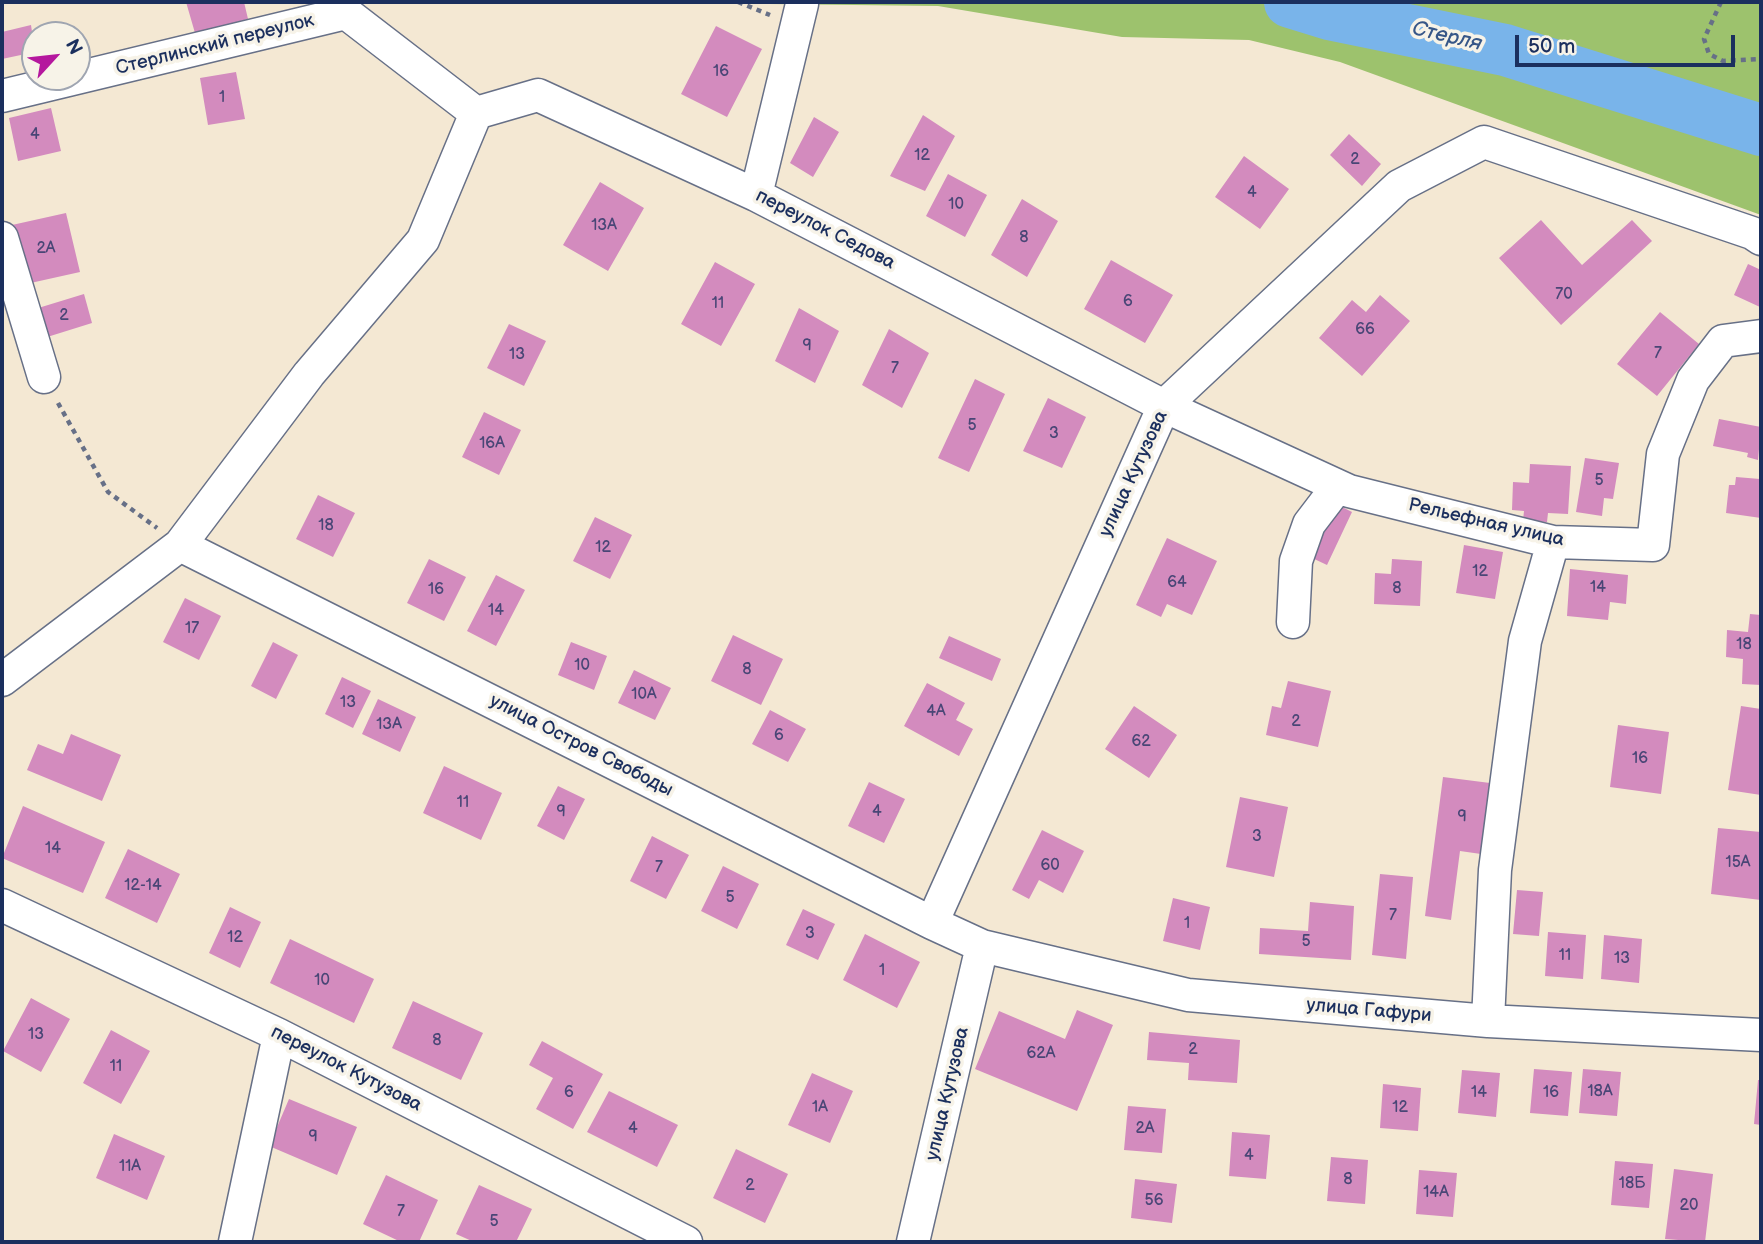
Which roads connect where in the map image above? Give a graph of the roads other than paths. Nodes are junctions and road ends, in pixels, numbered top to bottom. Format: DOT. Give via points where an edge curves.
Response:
graph roads {
  1 [pos="802,4"];
  2 [pos="2,96"];
  3 [pos="476,113"];
  4 [pos="756,195"];
  5 [pos="2,238"];
  6 [pos="1761,239"];
  7 [pos="1761,336"];
  8 [pos="44,377"];
  9 [pos="1164,406"];
  10 [pos="1338,486"];
  11 [pos="1553,542"];
  12 [pos="180,544"];
  13 [pos="1293,622"];
  14 [pos="2,680"];
  15 [pos="2,905"];
  16 [pos="932,923"];
  17 [pos="982,946"];
  18 [pos="1488,1021"];
  19 [pos="279,1035"];
  20 [pos="1761,1035"];
  21 [pos="235,1242"];
  22 [pos="686,1242"];
  23 [pos="913,1242"];
  1 -- 4 [label="street"];
  2 -- 3 [label="street, Стерлинский переулок" via="346,13"];
  3 -- 4 [label="street, переулок Седова" via="538,95"];
  3 -- 12 [label="street" via="424,240 309,374"];
  4 -- 9 [label="street, переулок Седова"];
  5 -- 8 [label="street"];
  6 -- 9 [label="street, улица Кутузова" via="1484,142 1399,186"];
  7 -- 11 [label="street, Рельефная улица" via="1723,341 1693,380 1663,454 1653,545"];
  9 -- 10 [label="street, Рельефная улица"];
  9 -- 16 [label="street, улица Кутузова"];
  10 -- 11 [label="street, Рельефная улица"];
  10 -- 13 [label="street" via="1309,524 1296,561"];
  11 -- 18 [label="street" via="1525,641 1495,870"];
  12 -- 14 [label="street"];
  12 -- 16 [label="street, улица Остров Свободы"];
  15 -- 19 [label="street, переулок Кутузова"];
  16 -- 17 [label="street, улица Остров Свободы"];
  17 -- 18 [label="street, улица Гафури" via="1188,995"];
  17 -- 23 [label="street, улица Кутузова"];
  18 -- 20 [label="street, улица Гафури"];
  19 -- 21 [label="street"];
  19 -- 22 [label="street, переулок Кутузова"];
}
